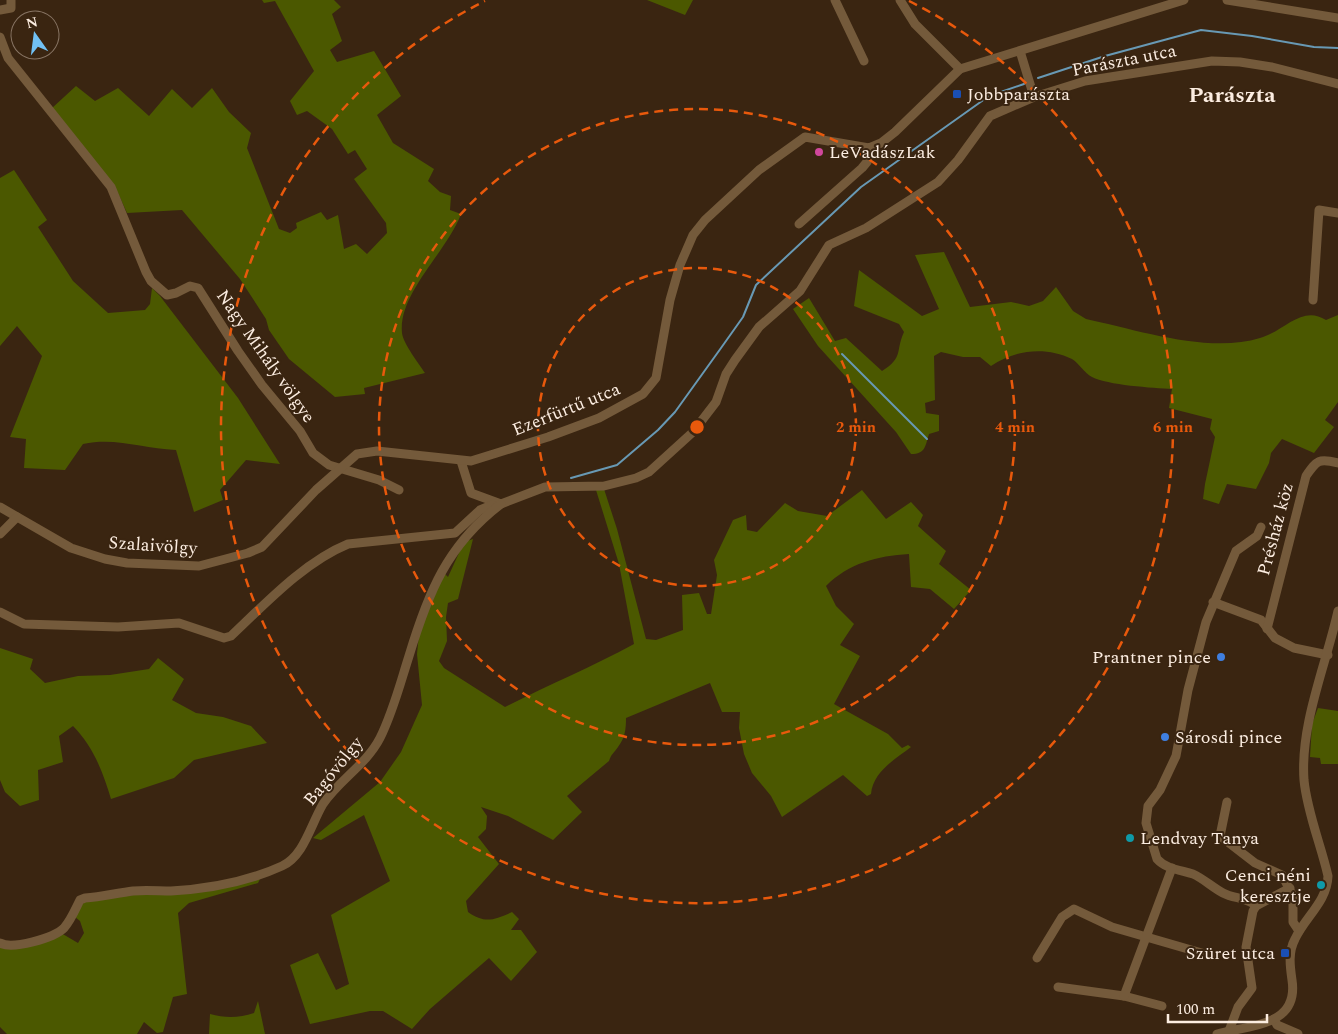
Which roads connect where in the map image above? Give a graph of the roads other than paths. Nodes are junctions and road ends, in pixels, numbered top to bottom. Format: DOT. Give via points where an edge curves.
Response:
graph roads {
  1 [pos="835,0"];
  2 [pos="900,0"];
  3 [pos="1184,0"];
  4 [pos="1227,0"];
  5 [pos="1172,2"];
  6 [pos="11,4"];
  7 [pos="0,10"];
  8 [pos="1338,18"];
  9 [pos="0,37"];
  10 [pos="1020,51"];
  11 [pos="864,61"];
  12 [pos="960,68"];
  13 [pos="1338,84"];
  14 [pos="1034,97"];
  15 [pos="869,148"];
  16 [pos="1338,213"];
  17 [pos="799,224"];
  18 [pos="1313,300"];
  19 [pos="461,461"];
  20 [pos="1338,463"];
  21 [pos="341,470"];
  22 [pos="399,490"];
  23 [pos="496,504"];
  24 [pos="0,507"];
  25 [pos="17,517"];
  26 [pos="1261,527"];
  27 [pos="0,534"];
  28 [pos="1213,602"];
  29 [pos="1338,611"];
  30 [pos="0,612"];
  31 [pos="1267,629"];
  32 [pos="1328,655"];
  33 [pos="1227,802"];
  34 [pos="1172,868"];
  35 [pos="1290,888"];
  36 [pos="1256,906"];
  37 [pos="1299,931"];
  38 [pos="1145,937"];
  39 [pos="0,943"];
  40 [pos="1212,956"];
  41 [pos="1037,958"];
  42 [pos="1058,987"];
  43 [pos="1124,996"];
  44 [pos="1162,1006"];
  45 [pos="1279,1017"];
  46 [pos="1229,1031"];
  47 [pos="1217,1034"];
  48 [pos="1298,1034"];
  1 -- 11 [label="street"];
  2 -- 12 [label="street" via="915,24"];
  3 -- 5 [label="street"];
  4 -- 8 [label="street"];
  5 -- 10 [label="street"];
  6 -- 7 [label="street"];
  9 -- 21 [label="street, Nagy Mihály völgye" via="8,58 110,187 151,281 167,294 190,286 198,288 243,358 300,431 313,453"];
  10 -- 12 [label="street"];
  10 -- 14 [label="street"];
  12 -- 15 [label="street" via="896,132"];
  13 -- 14 [label="street, Parászta utca" via="1272,67 1212,61 1086,81"];
  14 -- 23 [label="street, Parászta utca" via="990,116 938,182 866,228 829,245 800,291 759,327 734,360 716,402 693,432 648,472 604,486 545,487"];
  15 -- 17 [label="street" via="867,162 862,168"];
  15 -- 19 [label="street, Ezerfürtű utca" via="805,137 759,170 705,220 693,235 680,265 670,300 656,378 643,394 599,418 548,437 471,461"];
  16 -- 18 [label="street" via="1320,210"];
  19 -- 21 [label="street, Ezerfürtű utca" via="377,451 357,454"];
  19 -- 23 [label="street" via="471,493"];
  20 -- 31 [label="street, Présház köz" via="1324,459 1318,461 1306,476"];
  21 -- 22 [label="street" via="379,480"];
  21 -- 25 [label="street, Szalaivölgy" via="316,490 262,546 248,554 199,566 106,559 71,548"];
  23 -- 30 [label="street" via="480,510 455,533 348,544 338,548 300,574 231,636 224,638 179,623 118,627 24,624"];
  23 -- 39 [label="street, Bagóvölgy" via="457,545 442,569 422,615 396,701 380,739 324,803 293,859 284,866 249,879 209,888 134,891 84,898 63,929 53,935 10,946"];
  24 -- 25 [label="street, Szalaivölgy"];
  25 -- 27 [label="street"];
  26 -- 28 [label="street" via="1257,536 1236,551"];
  28 -- 31 [label="street" via="1261,620"];
  28 -- 34 [label="street" via="1188,690 1176,756 1160,790 1148,806 1146,824 1157,859"];
  29 -- 32 [label="street"];
  31 -- 32 [label="street" via="1275,638 1294,648"];
  32 -- 37 [label="street" via="1308,727 1304,782 1328,886"];
  33 -- 35 [label="street" via="1220,836 1255,863 1282,875"];
  34 -- 36 [label="street" via="1193,874 1223,893"];
  34 -- 38 [label="street"];
  35 -- 36 [label="street"];
  35 -- 37 [label="street" via="1293,922"];
  36 -- 46 [label="street" via="1246,947 1252,988 1238,1008"];
  37 -- 45 [label="street" via="1291,948 1294,994 1289,1009"];
  38 -- 40 [label="street"];
  38 -- 41 [label="street" via="1112,927 1074,909 1062,917"];
  38 -- 43 [label="street"];
  42 -- 43 [label="street"];
  43 -- 44 [label="street"];
  45 -- 46 [label="street"];
  45 -- 48 [label="street" via="1277,1025"];
  46 -- 47 [label="street"];
}
